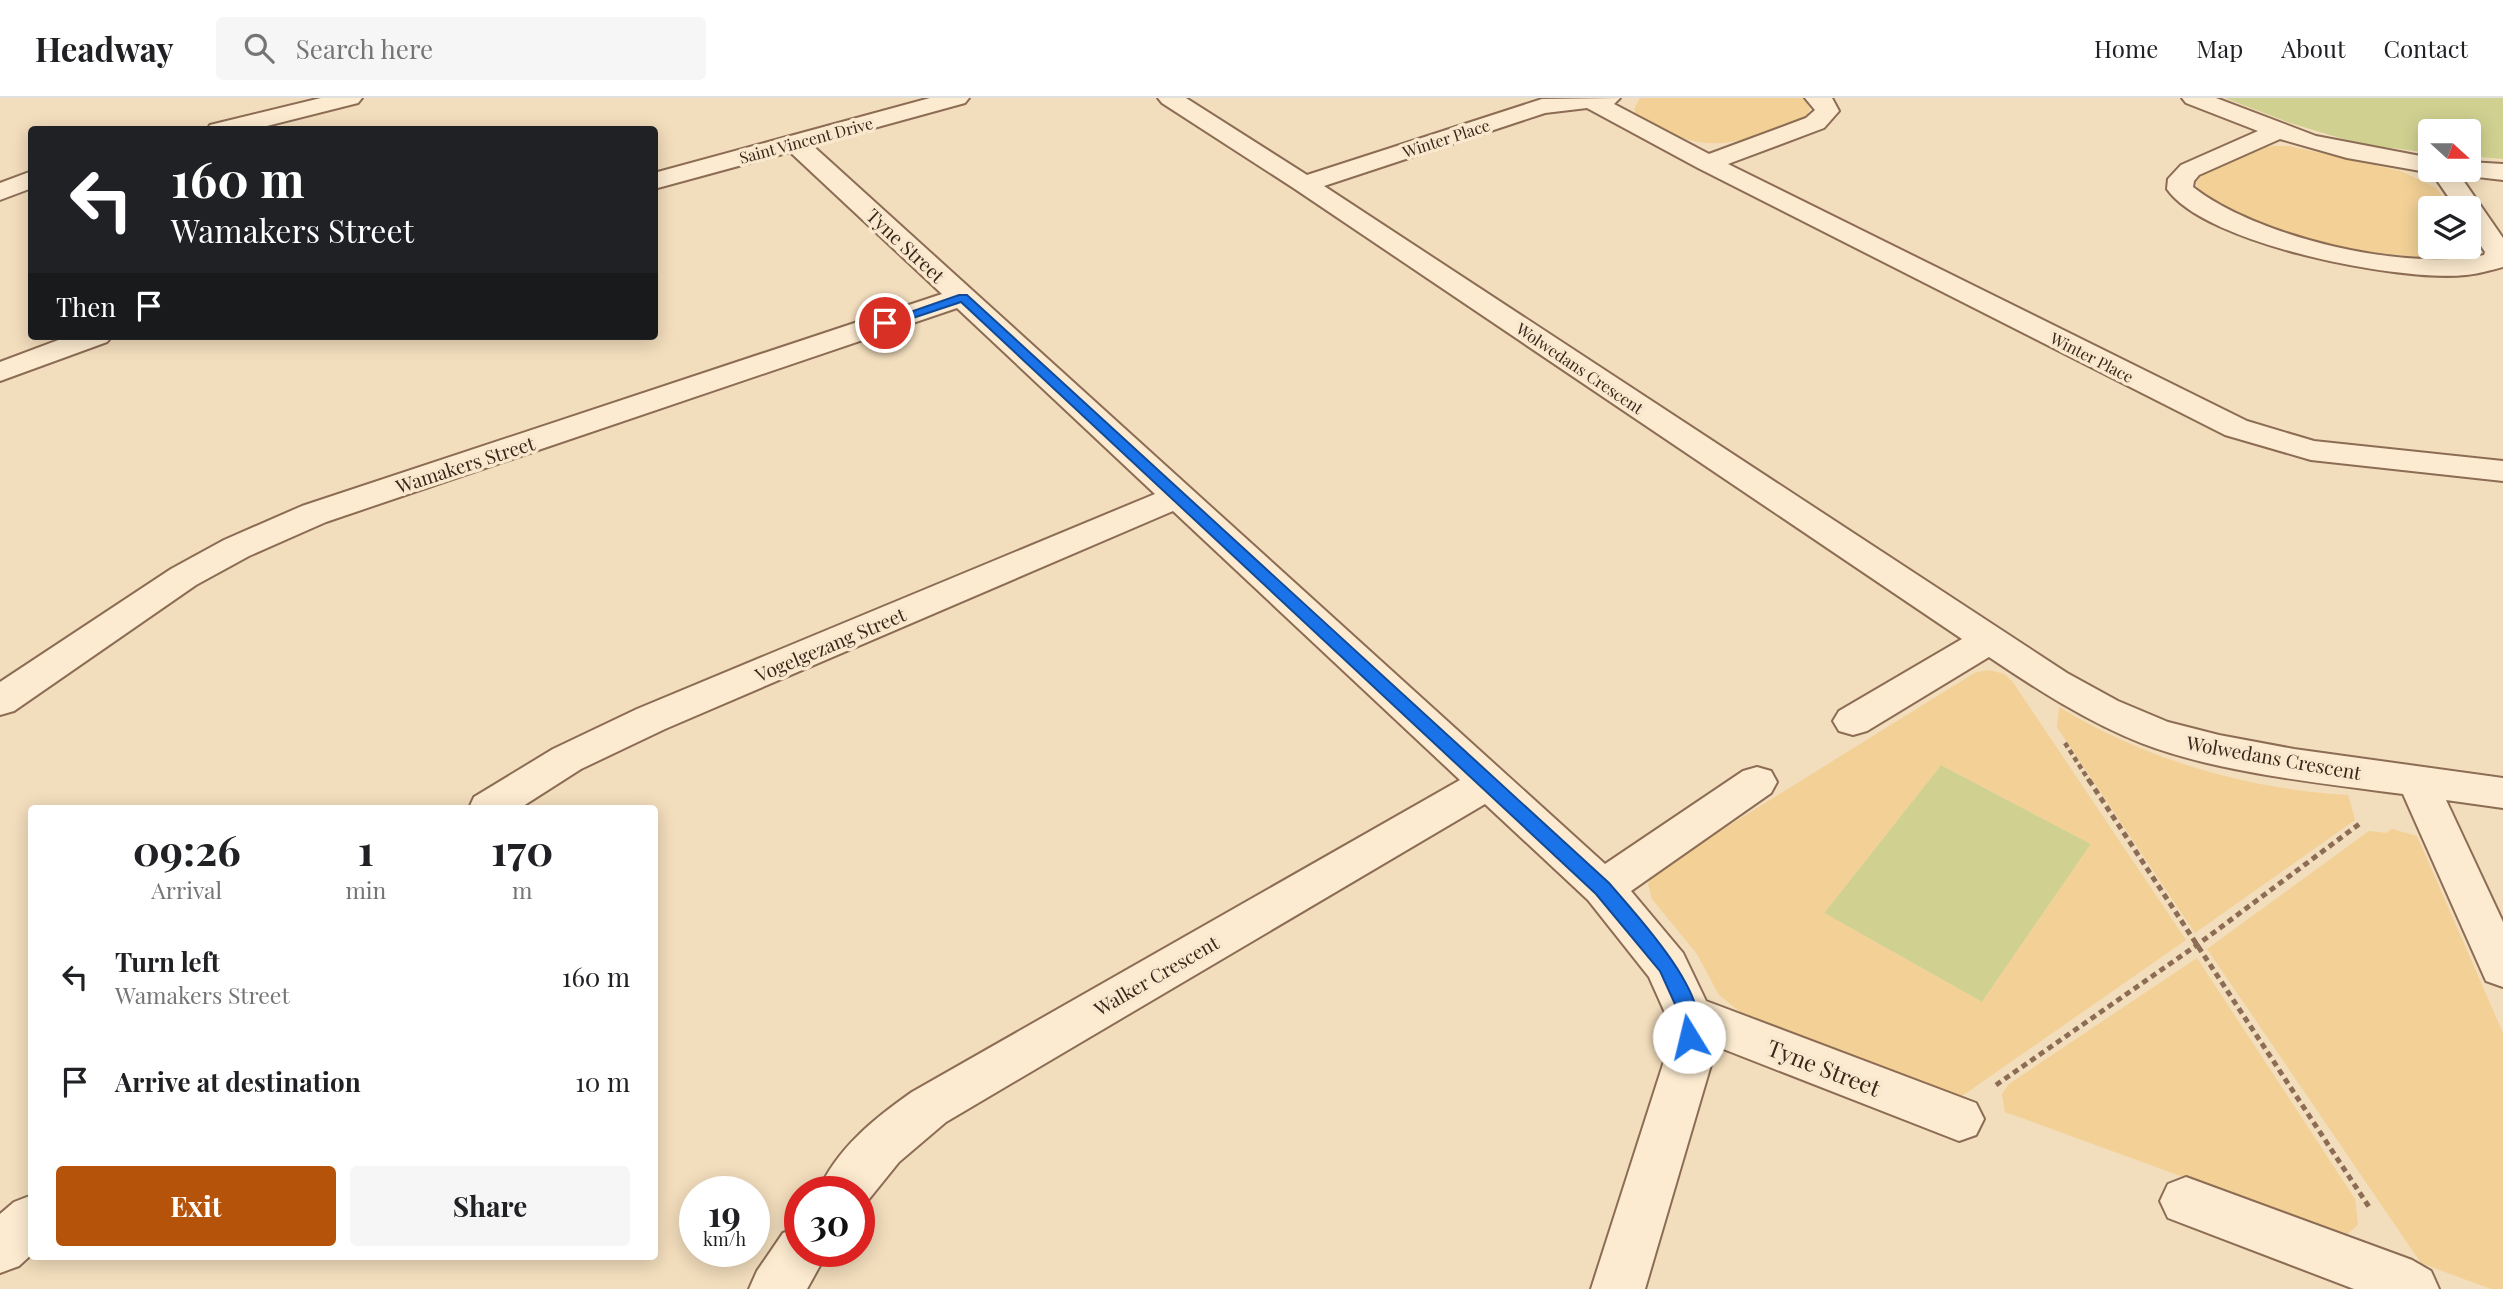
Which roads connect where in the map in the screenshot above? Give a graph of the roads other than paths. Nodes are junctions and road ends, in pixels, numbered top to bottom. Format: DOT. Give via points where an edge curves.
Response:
graph roads {
  1 [pos="350,98"];
  2 [pos="957,98"];
  3 [pos="1170,98"];
  4 [pos="1817,98"];
  5 [pos="2194,98"];
  6 [pos="1599,99"];
  7 [pos="235,126"];
  8 [pos="2279,131"];
  9 [pos="796,143"];
  10 [pos="1707,163"];
  11 [pos="2418,164"];
  12 [pos="2482,171"];
  13 [pos="2503,172"];
  14 [pos="658,180"];
  15 [pos="28,181"];
  16 [pos="2451,182"];
  17 [pos="1304,184"];
  18 [pos="0,192"];
  19 [pos="963,297"];
  20 [pos="86,340"];
  21 [pos="0,345"];
  22 [pos="28,360"];
  23 [pos="0,372"];
  24 [pos="2503,471"];
  25 [pos="1179,496"];
  26 [pos="1989,640"];
  27 [pos="0,701"];
  28 [pos="1853,721"];
  29 [pos="2417,781"];
  30 [pos="1757,782"];
  31 [pos="1489,783"];
  32 [pos="2503,793"];
  33 [pos="494,805"];
  34 [pos="1603,888"];
  35 [pos="2502,968"];
  36 [pos="1689,1015"];
  37 [pos="1959,1119"];
  38 [pos="856,1176"];
  39 [pos="2186,1201"];
  40 [pos="28,1223"];
  41 [pos="0,1248"];
  42 [pos="791,1267"];
  43 [pos="2402,1283"];
  44 [pos="776,1289"];
  45 [pos="1618,1289"];
  1 -- 7 [label="street"];
  2 -- 9 [label="street, Saint Vincent Drive"];
  3 -- 17 [label="street, Wolwedans Crescent"];
  4 -- 10 [label="street" via="1827,111 1815,123"];
  5 -- 8 [label="street"];
  6 -- 10 [label="street, Winter Place"];
  6 -- 17 [label="street, Winter Place" via="1542,106"];
  8 -- 11 [label="street" via="2347,151"];
  8 -- 16 [label="street" via="2190,170 2180,188 2189,199 2214,212 2333,255 2480,268 2495,261 2499,252"];
  9 -- 14 [label="street, Saint Vincent Drive"];
  9 -- 19 [label="street, Tyne Street"];
  10 -- 24 [label="street, Winter Place" via="2236,428 2311,450"];
  12 -- 13 [label="street"];
  15 -- 18 [label="street"];
  17 -- 26 [label="street, Wolwedans Crescent"];
  19 -- 25 [label="street, Tyne Street"];
  19 -- 27 [label="street, Wamakers Street" via="269,533 164,589"];
  20 -- 22 [label="street"];
  21 -- 22 [label="street"];
  22 -- 23 [label="street"];
  25 -- 31 [label="street, Tyne Street"];
  25 -- 33 [label="street, Vogelgezang Street" via="652,719 567,759"];
  26 -- 28 [label="street"];
  26 -- 29 [label="street, Wolwedans Crescent" via="2104,711 2171,737 2294,764"];
  29 -- 32 [label="street, Wolwedans Crescent"];
  29 -- 35 [label="street"];
  30 -- 34 [label="street"];
  31 -- 34 [label="street, Tyne Street"];
  31 -- 38 [label="street, Walker Crescent" via="929,1107 901,1127"];
  34 -- 36 [label="street, Tyne Street" via="1667,966"];
  36 -- 37 [label="street, Tyne Street"];
  36 -- 45 [label="street, Tyne Street" via="1689,1058"];
  39 -- 43 [label="street"];
  40 -- 41 [label="street"];
  42 -- 44 [label="street"];
}
